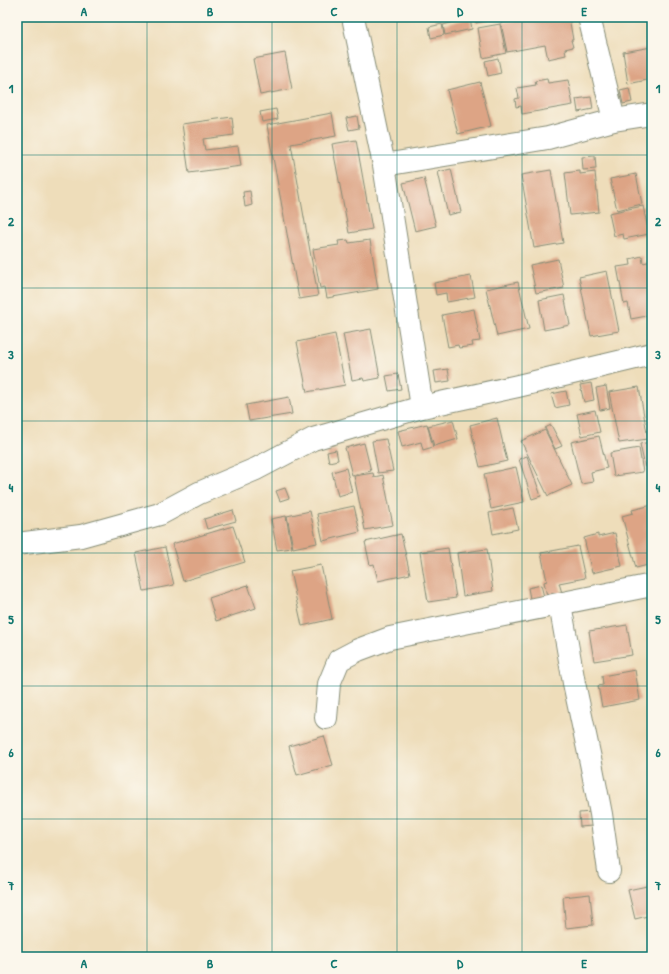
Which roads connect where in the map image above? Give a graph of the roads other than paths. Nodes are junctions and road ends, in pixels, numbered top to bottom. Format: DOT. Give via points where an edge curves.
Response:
graph roads {
  1 [pos="353,17"];
  2 [pos="589,17"];
  3 [pos="652,114"];
  4 [pos="614,120"];
  5 [pos="384,165"];
  6 [pos="652,354"];
  7 [pos="422,407"];
  8 [pos="17,544"];
  9 [pos="652,585"];
  10 [pos="560,604"];
  11 [pos="326,718"];
  12 [pos="610,871"];
  1 -- 5 [label="street"];
  2 -- 4 [label="street"];
  3 -- 4 [label="street"];
  4 -- 5 [label="street" via="548,138"];
  5 -- 7 [label="street"];
  6 -- 7 [label="street"];
  7 -- 8 [label="street" via="313,439 160,514 81,536"];
  9 -- 10 [label="street"];
  10 -- 11 [label="street" via="390,638 358,650 339,660 329,684"];
  10 -- 12 [label="street" via="592,763"];
}
